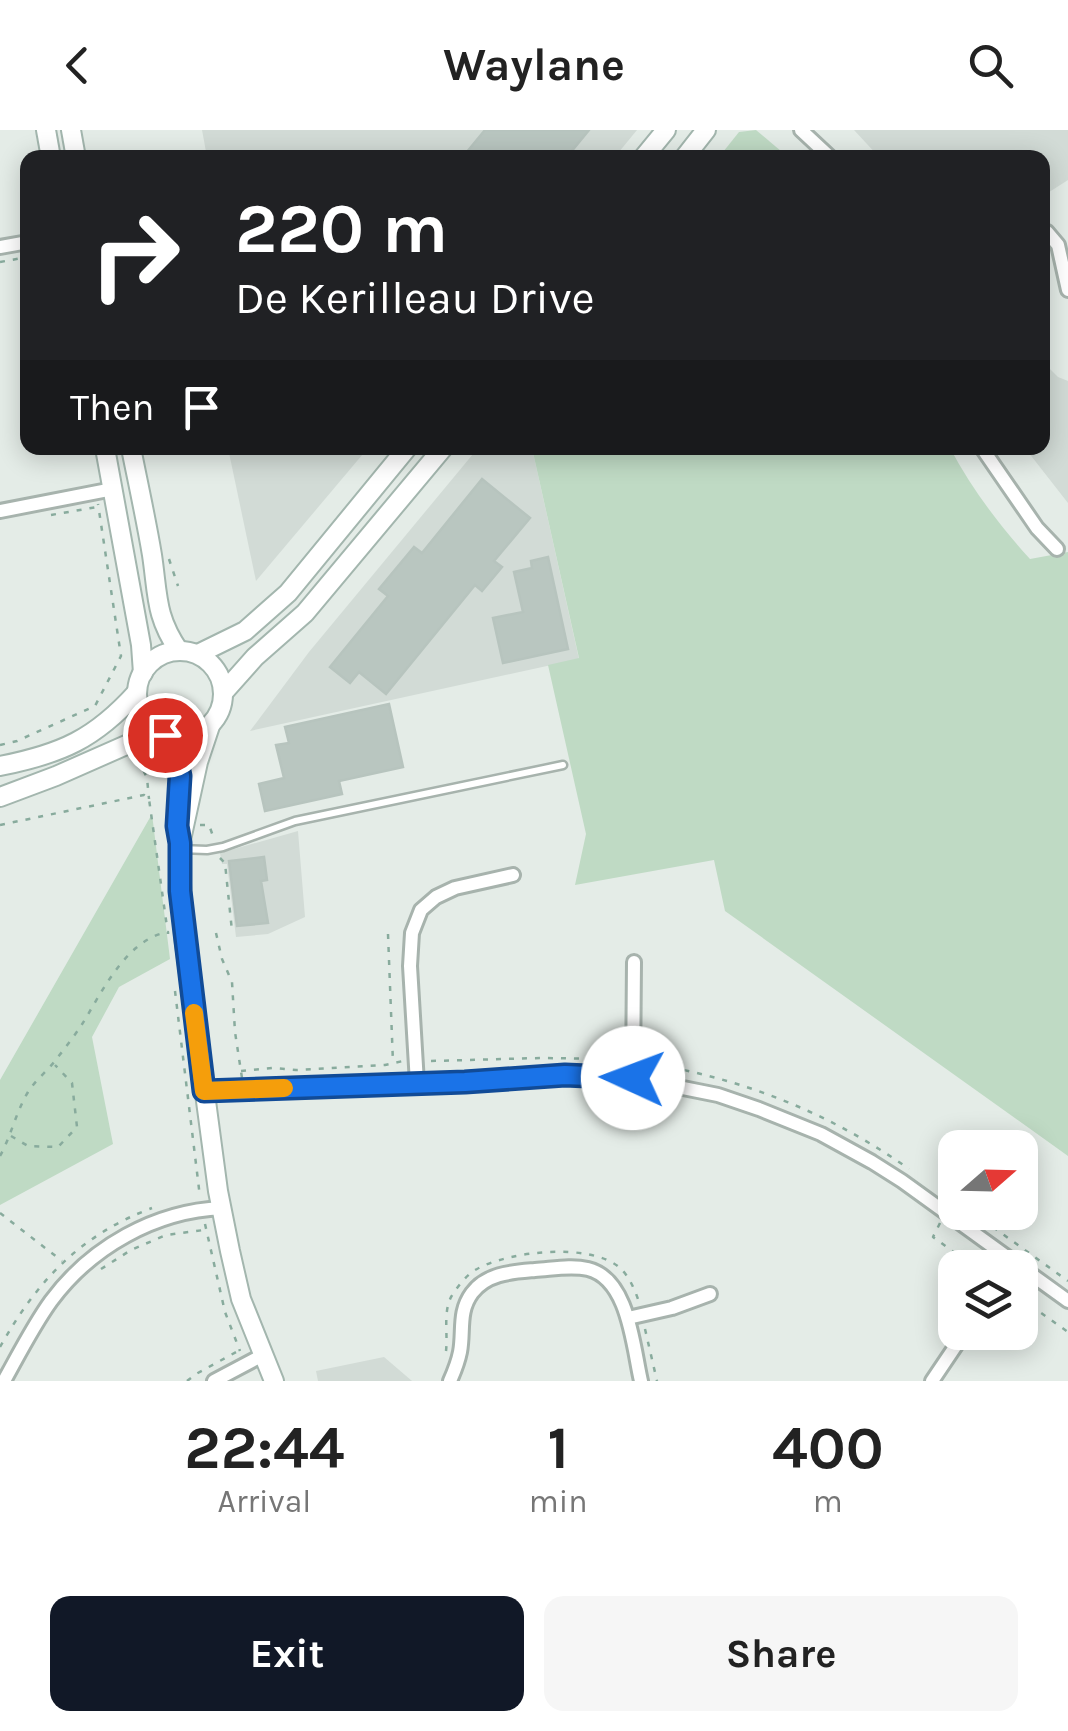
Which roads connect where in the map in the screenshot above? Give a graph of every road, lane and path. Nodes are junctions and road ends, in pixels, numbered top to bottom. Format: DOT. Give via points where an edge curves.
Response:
graph roads {
  1 [pos="666,130"];
  2 [pos="706,130"];
  3 [pos="801,130"];
  4 [pos="650,150"];
  5 [pos="690,150"];
  6 [pos="823,150"];
  7 [pos="1050,236"];
  8 [pos="1068,290"];
  9 [pos="105,455"];
  10 [pos="132,455"];
  11 [pos="401,455"];
  12 [pos="437,455"];
  13 [pos="987,455"];
  14 [pos="138,482"];
  15 [pos="105,490"];
  16 [pos="0,511"];
  17 [pos="1057,549"];
  18 [pos="189,652"];
  19 [pos="143,673"];
  20 [pos="138,692"];
  21 [pos="223,694"];
  22 [pos="210,726"];
  23 [pos="162,733"];
  24 [pos="0,745"];
  25 [pos="563,765"];
  26 [pos="0,766"];
  27 [pos="0,797"];
  28 [pos="0,825"];
  29 [pos="180,846"];
  30 [pos="513,874"];
  31 [pos="216,933"];
  32 [pos="388,934"];
  33 [pos="634,962"];
  34 [pos="175,991"];
  35 [pos="392,1063"];
  36 [pos="54,1064"];
  37 [pos="633,1078"];
  38 [pos="417,1083"];
  39 [pos="243,1090"];
  40 [pos="204,1091"];
  41 [pos="10,1136"];
  42 [pos="0,1156"];
  43 [pos="938,1207"];
  44 [pos="222,1208"];
  45 [pos="202,1210"];
  46 [pos="0,1213"];
  47 [pos="938,1227"];
  48 [pos="206,1230"];
  49 [pos="968,1230"];
  50 [pos="997,1230"];
  51 [pos="951,1250"];
  52 [pos="994,1250"];
  53 [pos="98,1271"];
  54 [pos="78,1272"];
  55 [pos="1038,1281"];
  56 [pos="1068,1281"];
  57 [pos="710,1294"];
  58 [pos="1068,1301"];
  59 [pos="1038,1311"];
  60 [pos="642,1315"];
  61 [pos="628,1318"];
  62 [pos="1068,1332"];
  63 [pos="953,1350"];
  64 [pos="263,1355"];
  65 [pos="445,1355"];
  66 [pos="4,1381"];
  67 [pos="188,1381"];
  68 [pos="214,1381"];
  69 [pos="274,1381"];
  70 [pos="450,1381"];
  71 [pos="641,1381"];
  72 [pos="657,1381"];
  73 [pos="932,1381"];
  1 -- 4 [label="street"];
  2 -- 5 [label="street"];
  3 -- 6 [label="street"];
  7 -- 8 [label="street"];
  9 -- 15 [label="street"];
  10 -- 14 [label="street"];
  11 -- 18 [label="street" via="288,594 254,625"];
  12 -- 21 [label="street" via="305,613"];
  13 -- 17 [label="street"];
  14 -- 15 [label="street"];
  14 -- 18 [label="street" via="158,606 165,629"];
  15 -- 16 [label="street"];
  15 -- 19 [label="street"];
  15 -- 24 [label="path" via="121,656 95,706"];
  18 -- 19 [label="street" via="158,657"];
  18 -- 21 [label="street" via="214,668"];
  19 -- 20 [label="street"];
  20 -- 23 [label="street" via="142,714"];
  20 -- 26 [label="street" via="94,733 34,760"];
  21 -- 22 [label="street"];
  22 -- 23 [label="street" via="185,737"];
  22 -- 29 [label="street"];
  23 -- 27 [label="street"];
  23 -- 29 [label="street" via="178,764"];
  25 -- 29 [label="lane" via="296,821 216,848"];
  28 -- 36 [label="path" via="138,794 150,799 168,932 121,962"];
  29 -- 40 [label="street"];
  30 -- 38 [label="street" via="456,888 420,910 410,966"];
  31 -- 39 [label="path" via="232,982"];
  32 -- 35 [label="path"];
  33 -- 37 [label="street"];
  34 -- 45 [label="path"];
  36 -- 41 [label="path" via="30,1088"];
  36 -- 41 [label="path" via="72,1082 78,1126 58,1146 28,1146"];
  37 -- 38 [label="street"];
  37 -- 43 [label="street" via="718,1095 820,1134"];
  38 -- 39 [label="street"];
  39 -- 40 [label="street"];
  40 -- 44 [label="street"];
  41 -- 42 [label="path"];
  44 -- 45 [label="street"];
  44 -- 64 [label="street" via="242,1299"];
  45 -- 48 [label="path"];
  45 -- 54 [label="street" via="122,1236"];
  46 -- 54 [label="path"];
  47 -- 51 [label="path" via="933,1237"];
  48 -- 53 [label="path" via="166,1235"];
  48 -- 67 [label="path" via="240,1350"];
  49 -- 52 [label="street"];
  50 -- 56 [label="path"];
  54 -- 66 [label="street" via="52,1299"];
  55 -- 58 [label="street"];
  57 -- 60 [label="street"];
  59 -- 62 [label="path"];
  60 -- 61 [label="street"];
  60 -- 65 [label="path" via="621,1269 602,1257 554,1252 498,1260 471,1272 453,1294"];
  60 -- 72 [label="path"];
  61 -- 70 [label="street" via="617,1290 592,1270 496,1276 463,1308 461,1349"];
  61 -- 71 [label="street"];
  63 -- 73 [label="street"];
  64 -- 68 [label="street"];
  64 -- 69 [label="street"];
}
